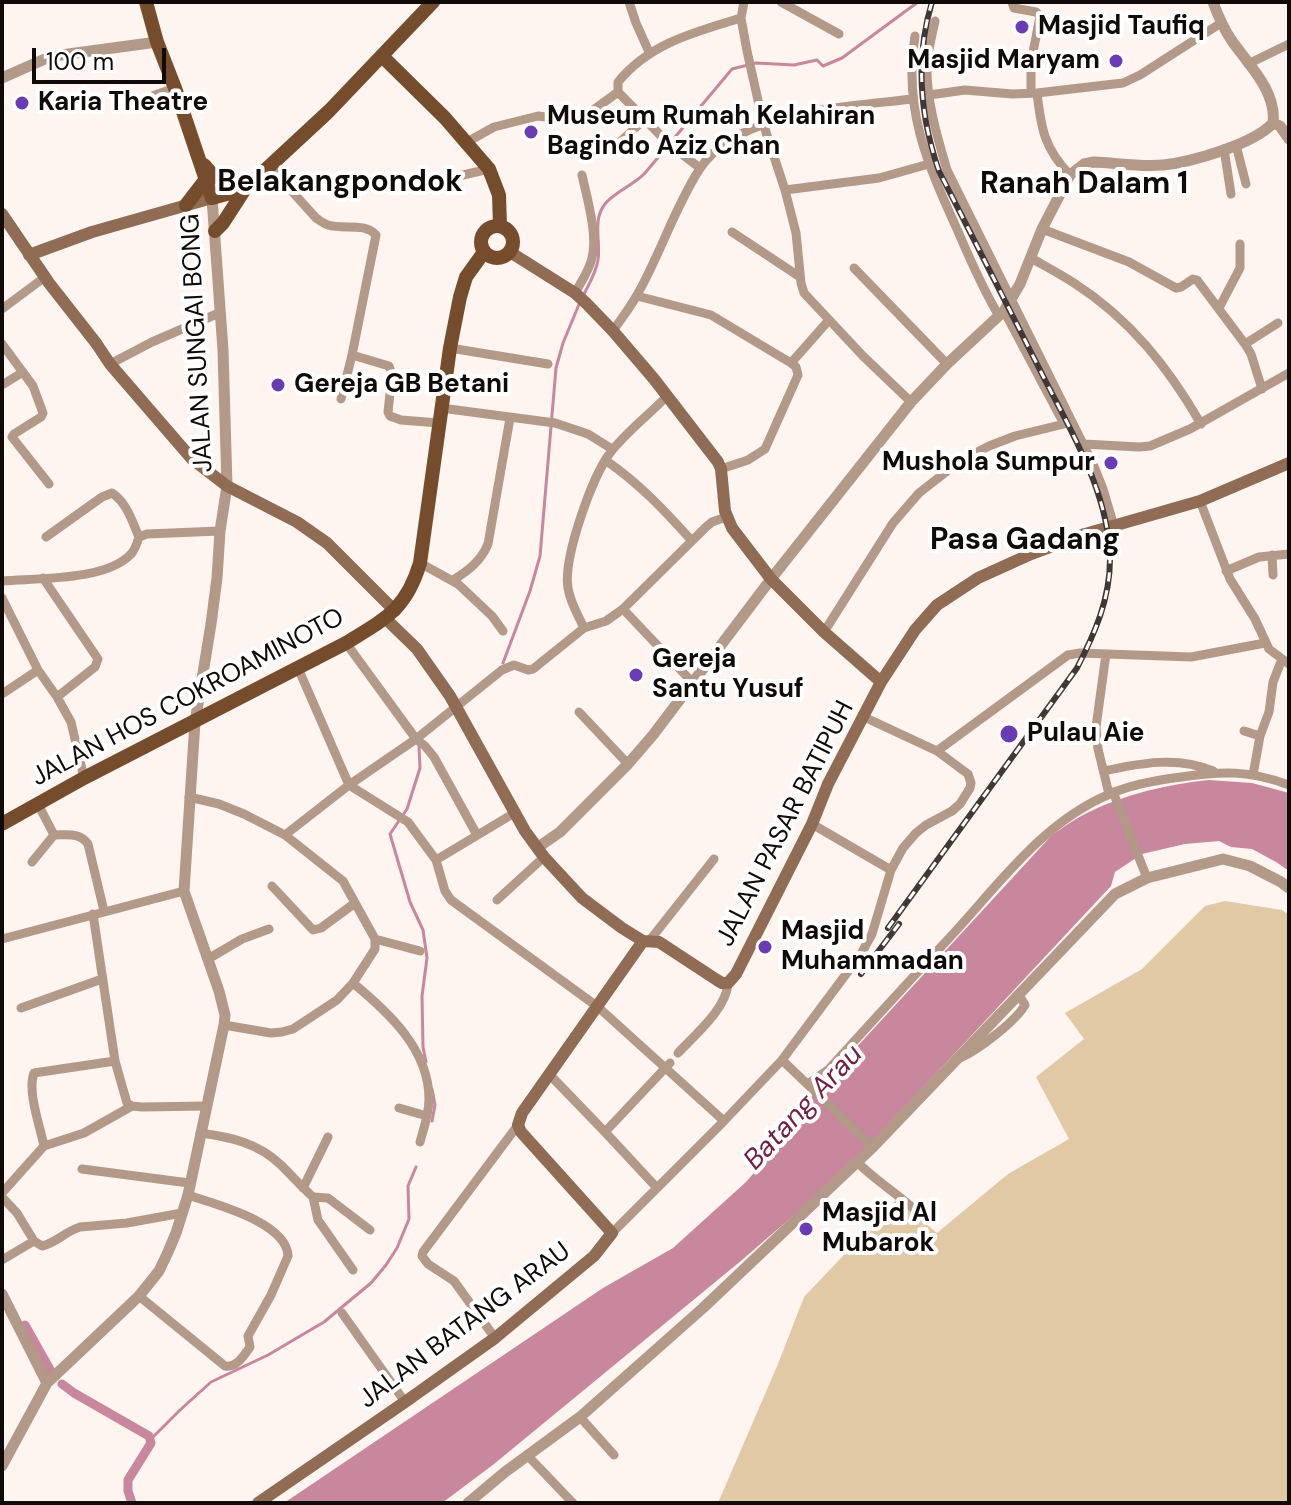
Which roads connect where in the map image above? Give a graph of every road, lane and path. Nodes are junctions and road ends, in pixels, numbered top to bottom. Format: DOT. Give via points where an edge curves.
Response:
graph roads {
  1 [pos="146,2"];
  2 [pos="433,2"];
  3 [pos="629,2"];
  4 [pos="744,2"];
  5 [pos="781,2"];
  6 [pos="1012,2"];
  7 [pos="1213,2"];
  8 [pos="741,18"];
  9 [pos="935,21"];
  10 [pos="1221,23"];
  11 [pos="839,34"];
  12 [pos="915,36"];
  13 [pos="157,42"];
  14 [pos="1289,44"];
  15 [pos="649,52"];
  16 [pos="383,57"];
  17 [pos="1248,64"];
  18 [pos="2,78"];
  19 [pos="175,88"];
  20 [pos="618,92"];
  21 [pos="1034,93"];
  22 [pos="929,95"];
  23 [pos="912,99"];
  24 [pos="138,101"];
  25 [pos="644,120"];
  26 [pos="763,123"];
  27 [pos="1281,124"];
  28 [pos="1289,139"];
  29 [pos="467,142"];
  30 [pos="1236,145"];
  31 [pos="1224,149"];
  32 [pos="610,151"];
  33 [pos="929,164"];
  34 [pos="270,167"];
  35 [pos="700,168"];
  36 [pos="489,169"];
  37 [pos="205,170"];
  38 [pos="582,175"];
  39 [pos="1070,175"];
  40 [pos="246,183"];
  41 [pos="1246,184"];
  42 [pos="390,186"];
  43 [pos="785,190"];
  44 [pos="1231,194"];
  45 [pos="212,198"];
  46 [pos="186,205"];
  47 [pos="2,214"];
  48 [pos="500,226"];
  49 [pos="1042,229"];
  50 [pos="215,231"];
  51 [pos="732,232"];
  52 [pos="1240,244"];
  53 [pos="484,252"];
  54 [pos="510,252"];
  55 [pos="29,255"];
  56 [pos="1031,258"];
  57 [pos="854,268"];
  58 [pos="45,277"];
  59 [pos="800,277"];
  60 [pos="637,296"];
  61 [pos="580,297"];
  62 [pos="1219,308"];
  63 [pos="2,309"];
  64 [pos="1005,310"];
  65 [pos="219,313"];
  66 [pos="829,320"];
  67 [pos="1278,323"];
  68 [pos="613,331"];
  69 [pos="2,344"];
  70 [pos="1245,344"];
  71 [pos="450,348"];
  72 [pos="352,355"];
  73 [pos="791,363"];
  74 [pos="110,364"];
  75 [pos="548,364"];
  76 [pos="947,364"];
  77 [pos="23,372"];
  78 [pos="1289,373"];
  79 [pos="2,385"];
  80 [pos="1262,389"];
  81 [pos="667,396"];
  82 [pos="341,399"];
  83 [pos="911,402"];
  84 [pos="440,415"];
  85 [pos="510,418"];
  86 [pos="1201,424"];
  87 [pos="1084,444"];
  88 [pos="612,449"];
  89 [pos="605,460"];
  90 [pos="1289,463"];
  91 [pos="721,469"];
  92 [pos="49,484"];
  93 [pos="227,486"];
  94 [pos="1200,501"];
  95 [pos="726,517"];
  96 [pos="1114,526"];
  97 [pos="220,531"];
  98 [pos="46,537"];
  99 [pos="139,537"];
  100 [pos="692,541"];
  101 [pos="1289,554"];
  102 [pos="1272,555"];
  103 [pos="420,563"];
  104 [pos="1226,571"];
  105 [pos="1273,575"];
  106 [pos="43,578"];
  107 [pos="771,579"];
  108 [pos="453,580"];
  109 [pos="2,581"];
  110 [pos="2,598"];
  111 [pos="623,609"];
  112 [pos="391,615"];
  113 [pos="584,628"];
  114 [pos="503,631"];
  115 [pos="824,632"];
  116 [pos="346,643"];
  117 [pos="1265,643"];
  118 [pos="1106,654"];
  119 [pos="1286,661"];
  120 [pos="298,668"];
  121 [pos="38,670"];
  122 [pos="881,682"];
  123 [pos="693,683"];
  124 [pos="2,694"];
  125 [pos="57,697"];
  126 [pos="455,706"];
  127 [pos="579,712"];
  128 [pos="864,717"];
  129 [pos="195,722"];
  130 [pos="1244,731"];
  131 [pos="1260,736"];
  132 [pos="416,739"];
  133 [pos="937,751"];
  134 [pos="628,764"];
  135 [pos="1104,771"];
  136 [pos="1216,772"];
  137 [pos="1253,775"];
  138 [pos="84,778"];
  139 [pos="349,785"];
  140 [pos="1289,785"];
  141 [pos="1112,795"];
  142 [pos="189,797"];
  143 [pos="38,804"];
  144 [pos="516,812"];
  145 [pos="2,824"];
  146 [pos="812,824"];
  147 [pos="54,835"];
  148 [pos="285,835"];
  149 [pos="477,835"];
  150 [pos="540,853"];
  151 [pos="714,859"];
  152 [pos="436,860"];
  153 [pos="32,862"];
  154 [pos="891,870"];
  155 [pos="1147,876"];
  156 [pos="272,886"];
  157 [pos="1289,888"];
  158 [pos="184,891"];
  159 [pos="497,900"];
  160 [pos="355,903"];
  161 [pos="98,912"];
  162 [pos="269,929"];
  163 [pos="2,939"];
  164 [pos="375,939"];
  165 [pos="647,940"];
  166 [pos="420,951"];
  167 [pos="208,959"];
  168 [pos="102,979"];
  169 [pos="353,983"];
  170 [pos="728,983"];
  171 [pos="598,1007"];
  172 [pos="21,1008"];
  173 [pos="224,1025"];
  174 [pos="678,1053"];
  175 [pos="782,1060"];
  176 [pos="115,1061"];
  177 [pos="668,1065"];
  178 [pos="549,1074"];
  179 [pos="810,1086"];
  180 [pos="132,1106"];
  181 [pos="206,1106"];
  182 [pos="399,1108"];
  183 [pos="427,1116"];
  184 [pos="724,1121"];
  185 [pos="518,1125"];
  186 [pos="605,1132"];
  187 [pos="200,1133"];
  188 [pos="328,1137"];
  189 [pos="420,1142"];
  190 [pos="44,1146"];
  191 [pos="872,1146"];
  192 [pos="857,1162"];
  193 [pos="82,1169"];
  194 [pos="303,1188"];
  195 [pos="657,1188"];
  196 [pos="188,1189"];
  197 [pos="2,1195"];
  198 [pos="313,1197"];
  199 [pos="914,1209"];
  200 [pos="182,1213"];
  201 [pos="370,1230"];
  202 [pos="612,1233"];
  203 [pos="34,1241"];
  204 [pos="2,1260"];
  205 [pos="353,1270"];
  206 [pos="2,1294"];
  207 [pos="139,1296"];
  208 [pos="342,1313"];
  209 [pos="495,1338"];
  210 [pos="47,1383"];
  211 [pos="405,1402"];
  212 [pos="580,1417"];
  213 [pos="527,1455"];
  214 [pos="614,1455"];
  215 [pos="2,1466"];
  216 [pos="258,1503"];
  217 [pos="468,1503"];
  218 [pos="573,1503"];
  1 -- 13 [label="main road"];
  2 -- 16 [label="main road"];
  3 -- 15 [label="street"];
  4 -- 8 [label="street"];
  5 -- 11 [label="street"];
  6 -- 21 [label="street" via="1014,8 1040,16 1031,63"];
  7 -- 10 [label="street"];
  8 -- 15 [label="street"];
  8 -- 26 [label="street"];
  9 -- 22 [label="street" via="927,66"];
  10 -- 17 [label="street"];
  10 -- 21 [label="street" via="1123,83"];
  12 -- 23 [label="street"];
  13 -- 18 [label="street" via="61,55"];
  13 -- 19 [label="main road"];
  14 -- 17 [label="street"];
  15 -- 20 [label="street" via="618,82"];
  16 -- 29 [label="main road"];
  16 -- 34 [label="main road"];
  17 -- 27 [label="street"];
  19 -- 24 [label="street"];
  19 -- 37 [label="main road"];
  20 -- 25 [label="street"];
  20 -- 29 [label="street" via="584,117 529,117"];
  21 -- 22 [label="street" via="965,90"];
  21 -- 39 [label="street" via="1044,137"];
  22 -- 64 [label="street" via="947,170"];
  23 -- 26 [label="street"];
  23 -- 33 [label="street"];
  25 -- 32 [label="street"];
  25 -- 35 [label="street"];
  26 -- 35 [label="street" via="731,139"];
  26 -- 43 [label="street"];
  27 -- 28 [label="street"];
  27 -- 30 [label="street"];
  29 -- 36 [label="main road"];
  30 -- 31 [label="street"];
  30 -- 41 [label="street"];
  31 -- 39 [label="street" via="1161,165 1094,162"];
  31 -- 44 [label="street"];
  33 -- 43 [label="street" via="879,178"];
  33 -- 64 [label="street" via="972,264"];
  34 -- 40 [label="main road"];
  34 -- 72 [label="street" via="323,223 369,228 376,235"];
  35 -- 60 [label="street"];
  36 -- 42 [label="street"];
  36 -- 48 [label="main road" via="499,195"];
  37 -- 40 [label="main road"];
  37 -- 45 [label="main road"];
  37 -- 46 [label="main road"];
  38 -- 61 [label="street" via="593,254"];
  39 -- 49 [label="street"];
  40 -- 45 [label="main road"];
  40 -- 50 [label="main road"];
  43 -- 59 [label="street"];
  45 -- 46 [label="main road"];
  45 -- 50 [label="street, JALAN SUNGAI BONG"];
  46 -- 55 [label="main road"];
  47 -- 55 [label="main road"];
  48 -- 53 [label="main road" via="483,233"];
  48 -- 54 [label="main road" via="512,236"];
  49 -- 56 [label="street"];
  49 -- 62 [label="street" via="1129,262 1176,288 1196,279"];
  50 -- 65 [label="street, JALAN SUNGAI BONG"];
  51 -- 59 [label="street"];
  52 -- 62 [label="street" via="1240,268"];
  53 -- 54 [label="main road" via="500,258"];
  53 -- 71 [label="main road" via="462,287"];
  54 -- 61 [label="main road"];
  55 -- 58 [label="main road"];
  56 -- 64 [label="street"];
  56 -- 86 [label="street" via="1077,285 1143,340"];
  57 -- 76 [label="street"];
  58 -- 63 [label="street"];
  58 -- 74 [label="main road"];
  59 -- 66 [label="street" via="807,298"];
  60 -- 68 [label="street"];
  60 -- 73 [label="street" via="711,315"];
  61 -- 68 [label="main road"];
  62 -- 70 [label="street"];
  64 -- 76 [label="street"];
  64 -- 87 [label="street"];
  64 -- 115 [label="street" via="1064,424 989,446 919,493 882,538"];
  65 -- 74 [label="street"];
  65 -- 93 [label="street, JALAN SUNGAI BONG"];
  66 -- 73 [label="street"];
  66 -- 83 [label="street"];
  67 -- 70 [label="street"];
  68 -- 81 [label="main road"];
  69 -- 77 [label="street"];
  70 -- 80 [label="street"];
  71 -- 75 [label="street"];
  71 -- 84 [label="main road"];
  72 -- 82 [label="street"];
  72 -- 84 [label="street" via="389,366 390,416 401,420"];
  73 -- 91 [label="street" via="798,375 765,449"];
  74 -- 93 [label="main road" via="192,459"];
  76 -- 83 [label="street"];
  77 -- 79 [label="street"];
  77 -- 92 [label="street" via="43,413 12,437"];
  78 -- 80 [label="street"];
  80 -- 86 [label="street"];
  81 -- 88 [label="street"];
  81 -- 91 [label="main road"];
  83 -- 107 [label="street"];
  84 -- 85 [label="street"];
  84 -- 103 [label="main road"];
  85 -- 88 [label="street" via="550,422 588,434"];
  85 -- 108 [label="street" via="488,544 480,559"];
  86 -- 87 [label="street" via="1150,446"];
  87 -- 96 [label="street"];
  88 -- 89 [label="street"];
  89 -- 100 [label="street" via="644,489"];
  89 -- 113 [label="street" via="574,540 568,572 568,591"];
  90 -- 94 [label="main road, JALAN PASAR BATIPUH"];
  91 -- 95 [label="main road"];
  93 -- 97 [label="street, JALAN SUNGAI BONG"];
  93 -- 112 [label="main road" via="327,543"];
  94 -- 96 [label="main road, JALAN PASAR BATIPUH"];
  94 -- 104 [label="street"];
  95 -- 100 [label="street"];
  95 -- 107 [label="main road"];
  96 -- 122 [label="main road, JALAN PASAR BATIPUH" via="1031,554 962,588 925,618"];
  97 -- 99 [label="street"];
  97 -- 129 [label="street, JALAN SUNGAI BONG"];
  98 -- 99 [label="street" via="112,493 126,507"];
  99 -- 106 [label="street" via="132,553 118,563 78,576"];
  100 -- 111 [label="street"];
  101 -- 102 [label="street"];
  102 -- 104 [label="street"];
  102 -- 105 [label="street"];
  103 -- 108 [label="street"];
  103 -- 112 [label="main road" via="408,593"];
  104 -- 117 [label="street"];
  106 -- 109 [label="street"];
  106 -- 125 [label="street" via="98,659"];
  107 -- 115 [label="main road"];
  107 -- 123 [label="street"];
  108 -- 114 [label="street"];
  110 -- 121 [label="street"];
  111 -- 113 [label="street"];
  111 -- 123 [label="street"];
  112 -- 116 [label="main road, JALAN HOS COKROAMINOTO"];
  112 -- 126 [label="main road"];
  113 -- 126 [label="street" via="533,669 508,666"];
  115 -- 122 [label="main road"];
  116 -- 120 [label="main road, JALAN HOS COKROAMINOTO"];
  116 -- 132 [label="street"];
  117 -- 118 [label="street" via="1191,657"];
  117 -- 119 [label="street"];
  118 -- 133 [label="street" via="1063,658"];
  118 -- 135 [label="street" via="1096,727"];
  119 -- 131 [label="street" via="1275,676"];
  120 -- 129 [label="main road, JALAN HOS COKROAMINOTO"];
  120 -- 139 [label="street"];
  121 -- 124 [label="street"];
  121 -- 125 [label="street"];
  122 -- 128 [label="main road, JALAN PASAR BATIPUH"];
  123 -- 134 [label="street"];
  125 -- 138 [label="street" via="71,722"];
  126 -- 132 [label="street"];
  126 -- 144 [label="main road"];
  127 -- 134 [label="street"];
  128 -- 133 [label="street, JALAN BATANG ARAU"];
  128 -- 146 [label="main road, JALAN PASAR BATIPUH"];
  129 -- 138 [label="main road, JALAN HOS COKROAMINOTO"];
  129 -- 142 [label="street, JALAN SUNGAI BONG"];
  130 -- 131 [label="street"];
  131 -- 137 [label="street"];
  132 -- 139 [label="street"];
  132 -- 149 [label="street" via="434,757"];
  133 -- 154 [label="street, JALAN BATANG ARAU" via="968,774 970,788 952,811 916,833"];
  134 -- 150 [label="street"];
  135 -- 136 [label="street" via="1167,762"];
  135 -- 141 [label="street"];
  136 -- 137 [label="street"];
  136 -- 141 [label="street" via="1153,781"];
  137 -- 140 [label="street"];
  138 -- 143 [label="main road, JALAN HOS COKROAMINOTO"];
  139 -- 148 [label="street"];
  139 -- 152 [label="street" via="408,822"];
  141 -- 155 [label="street"];
  141 -- 179 [label="street" via="1040,838"];
  142 -- 148 [label="street" via="219,804"];
  142 -- 158 [label="street, JALAN SUNGAI BONG"];
  143 -- 145 [label="main road, JALAN HOS COKROAMINOTO"];
  143 -- 147 [label="street"];
  144 -- 149 [label="street"];
  144 -- 150 [label="main road"];
  146 -- 154 [label="street"];
  146 -- 170 [label="main road, JALAN PASAR BATIPUH"];
  147 -- 153 [label="street"];
  147 -- 161 [label="street" via="70,834 88,844"];
  148 -- 160 [label="street" via="343,881"];
  149 -- 152 [label="street"];
  150 -- 159 [label="street"];
  150 -- 165 [label="main road" via="582,898"];
  151 -- 165 [label="street"];
  152 -- 171 [label="street" via="451,900"];
  154 -- 175 [label="street, JALAN BATANG ARAU" via="867,945"];
  155 -- 157 [label="street" via="1223,859 1250,866"];
  155 -- 191 [label="street" via="1105,903"];
  156 -- 160 [label="street" via="313,930"];
  158 -- 161 [label="street"];
  158 -- 167 [label="street"];
  160 -- 164 [label="street"];
  161 -- 163 [label="street"];
  161 -- 168 [label="street"];
  162 -- 167 [label="street"];
  164 -- 166 [label="street"];
  164 -- 169 [label="street" via="375,949"];
  165 -- 170 [label="main road"];
  165 -- 171 [label="main road"];
  167 -- 173 [label="street" via="224,1008"];
  168 -- 172 [label="street"];
  168 -- 176 [label="street"];
  169 -- 173 [label="street" via="293,1029 257,1032"];
  169 -- 183 [label="street" via="404,1033 425,1075"];
  170 -- 174 [label="street" via="722,1004"];
  171 -- 177 [label="street"];
  171 -- 178 [label="main road"];
  173 -- 181 [label="street"];
  175 -- 179 [label="street"];
  175 -- 184 [label="street, JALAN BATANG ARAU"];
  176 -- 180 [label="street"];
  176 -- 190 [label="street" via="34,1073 33,1097"];
  177 -- 184 [label="street"];
  177 -- 186 [label="street"];
  178 -- 185 [label="main road"];
  178 -- 186 [label="street"];
  179 -- 191 [label="street"];
  180 -- 181 [label="street"];
  180 -- 190 [label="street" via="84,1133"];
  181 -- 187 [label="street"];
  182 -- 183 [label="street"];
  183 -- 189 [label="street"];
  184 -- 195 [label="street, JALAN BATANG ARAU"];
  185 -- 202 [label="main road"];
  185 -- 209 [label="street" via="422,1256 454,1281"];
  186 -- 195 [label="street"];
  187 -- 194 [label="street" via="231,1137 263,1151"];
  187 -- 196 [label="street"];
  188 -- 194 [label="street"];
  190 -- 197 [label="street"];
  191 -- 192 [label="street"];
  192 -- 199 [label="street"];
  192 -- 212 [label="street"];
  193 -- 196 [label="street"];
  194 -- 198 [label="street"];
  195 -- 202 [label="street, JALAN BATANG ARAU"];
  196 -- 200 [label="street"];
  196 -- 207 [label="street" via="256,1221 277,1234 288,1249 248,1336 250,1347 228,1367"];
  197 -- 203 [label="street"];
  198 -- 201 [label="street" via="328,1198"];
  198 -- 205 [label="street" via="318,1220"];
  200 -- 203 [label="street" via="80,1227 42,1246"];
  200 -- 207 [label="street" via="159,1271"];
  202 -- 209 [label="main road, JALAN BATANG ARAU" via="594,1256"];
  203 -- 204 [label="street"];
  206 -- 210 [label="street"];
  207 -- 210 [label="street"];
  208 -- 211 [label="street"];
  209 -- 211 [label="main road, JALAN BATANG ARAU"];
  210 -- 215 [label="street"];
  211 -- 216 [label="main road, JALAN BATANG ARAU"];
  212 -- 213 [label="street"];
  212 -- 214 [label="street"];
  213 -- 217 [label="street"];
  213 -- 218 [label="street"];
}
